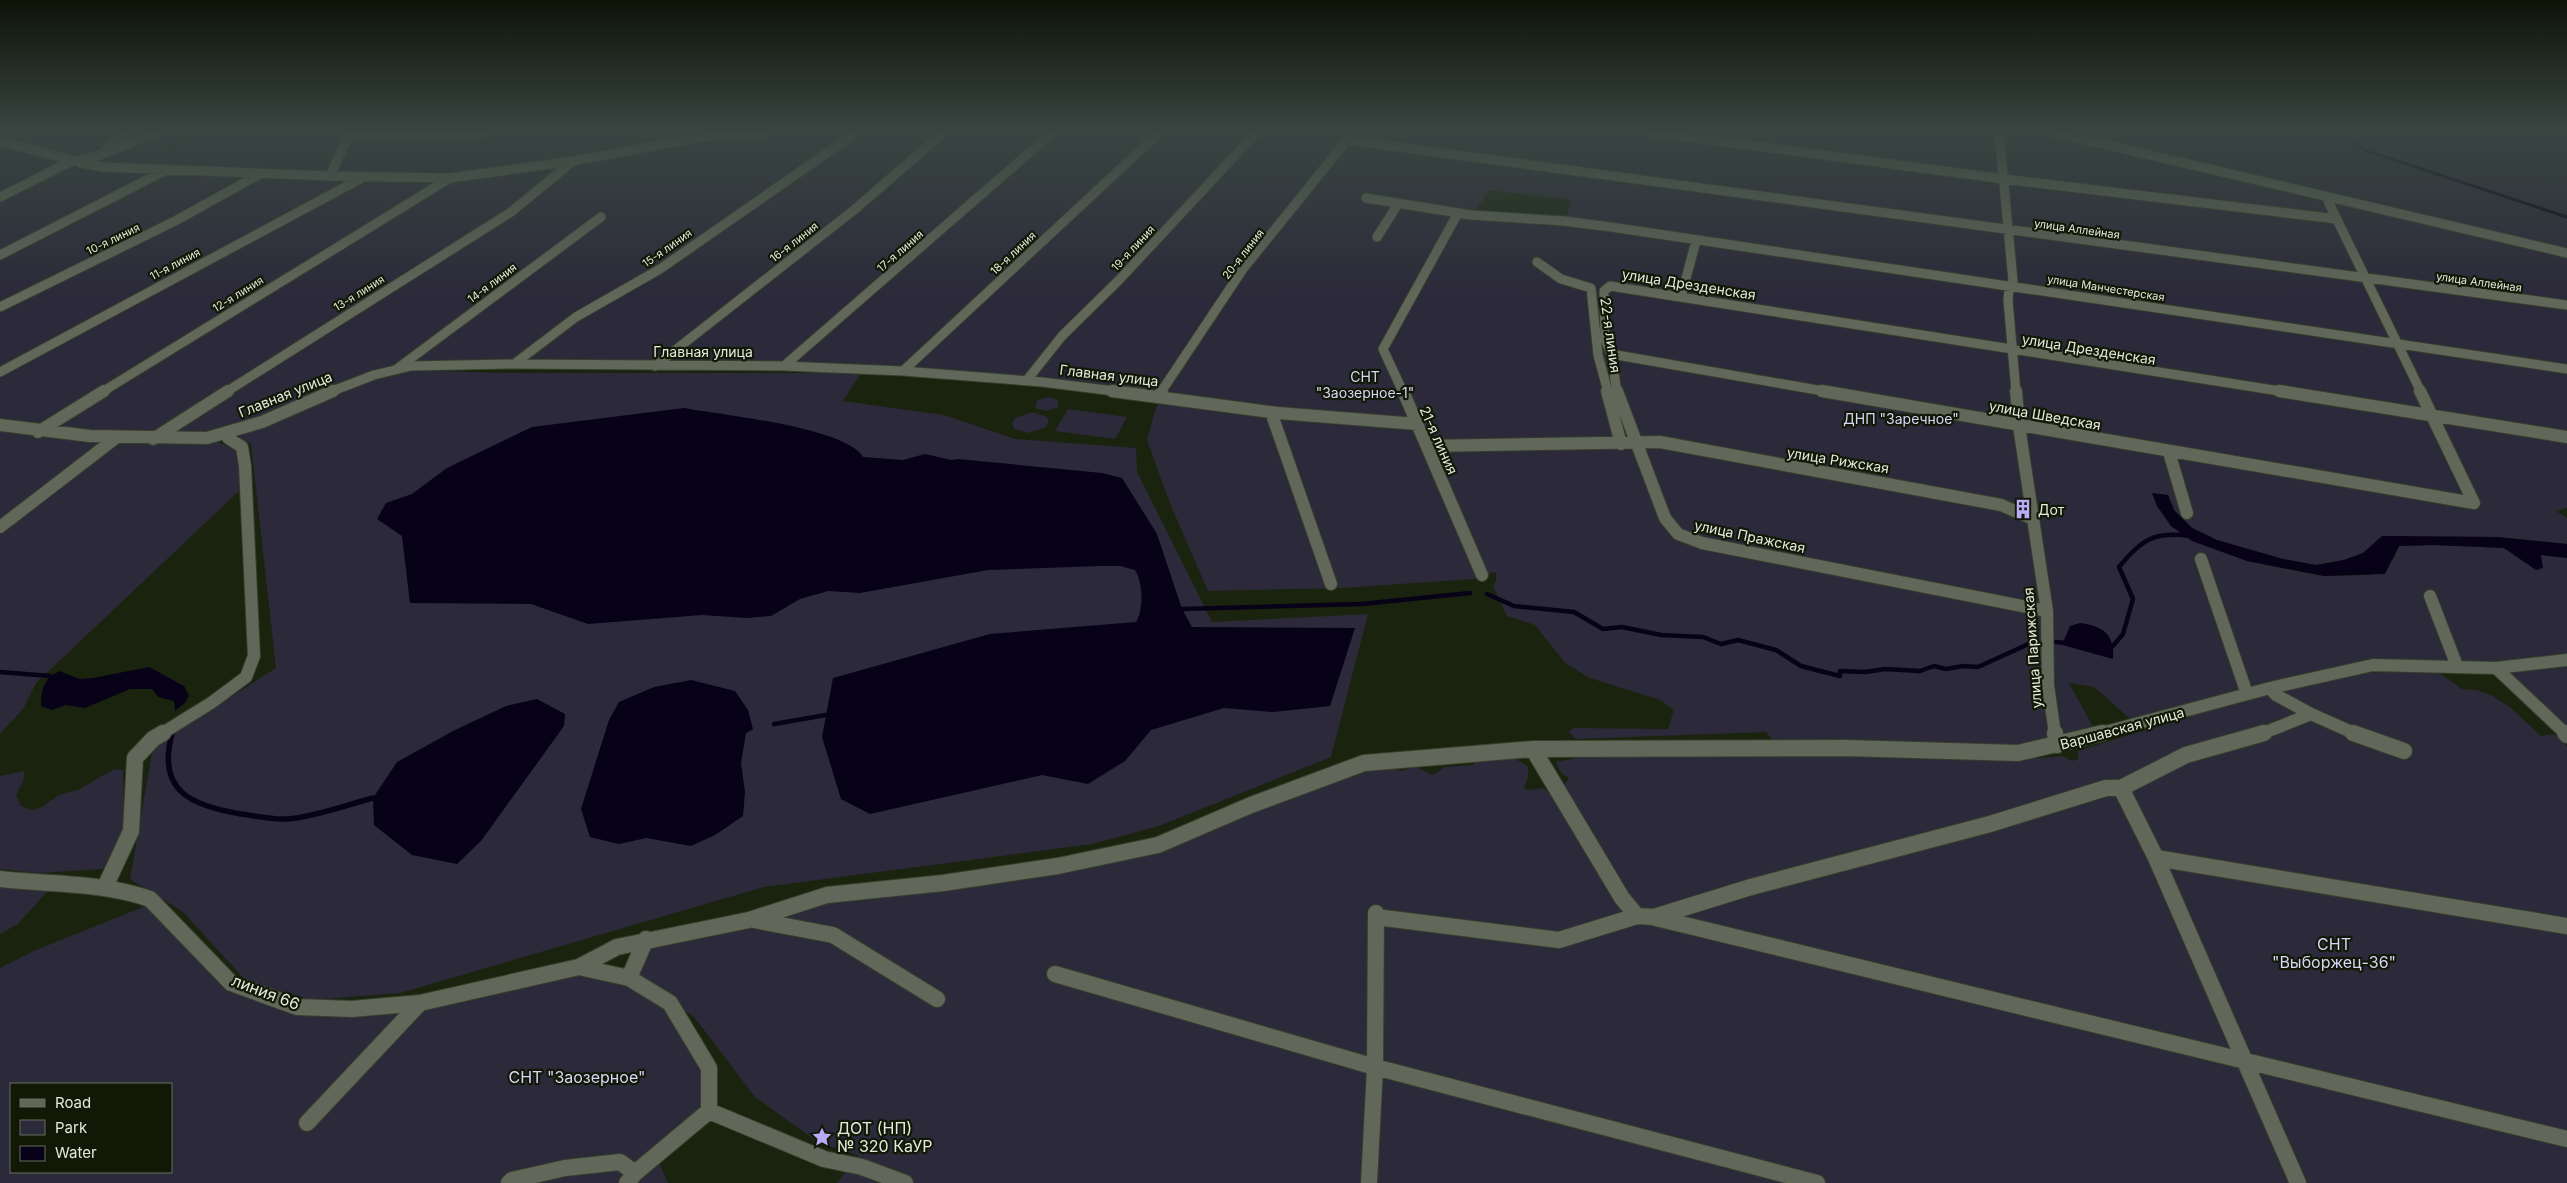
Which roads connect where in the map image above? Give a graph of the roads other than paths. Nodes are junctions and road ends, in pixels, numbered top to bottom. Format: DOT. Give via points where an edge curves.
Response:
graph roads {
  1 [pos="21,187"];
  2 [pos="134,187"];
  3 [pos="236,187"];
  4 [pos="343,187"];
  5 [pos="435,187"];
  6 [pos="541,187"];
  7 [pos="775,187"];
  8 [pos="880,187"];
  9 [pos="990,187"];
  10 [pos="1101,187"];
  11 [pos="1206,187"];
  12 [pos="1309,187"];
  13 [pos="1705,187"];
  14 [pos="2005,187"];
  15 [pos="2072,187"];
  16 [pos="2285,187"];
  17 [pos="0,197"];
  18 [pos="2326,197"];
  19 [pos="1366,198"];
  20 [pos="1398,204"];
  21 [pos="1458,213"];
  22 [pos="601,217"];
  23 [pos="2337,219"];
  24 [pos="2009,231"];
  25 [pos="1377,237"];
  26 [pos="1696,240"];
  27 [pos="2567,253"];
  28 [pos="0,255"];
  29 [pos="1537,262"];
  30 [pos="2365,278"];
  31 [pos="2011,286"];
  32 [pos="1607,287"];
  33 [pos="1681,297"];
  34 [pos="2567,306"];
  35 [pos="0,307"];
  36 [pos="2398,345"];
  37 [pos="2013,351"];
  38 [pos="1611,354"];
  39 [pos="514,364"];
  40 [pos="655,366"];
  41 [pos="784,366"];
  42 [pos="398,368"];
  43 [pos="2567,369"];
  44 [pos="903,371"];
  45 [pos="0,372"];
  46 [pos="1027,380"];
  47 [pos="1159,396"];
  48 [pos="1271,412"];
  49 [pos="2432,416"];
  50 [pos="1417,424"];
  51 [pos="0,425"];
  52 [pos="2019,426"];
  53 [pos="38,432"];
  54 [pos="2567,437"];
  55 [pos="116,438"];
  56 [pos="228,438"];
  57 [pos="153,439"];
  58 [pos="1637,443"];
  59 [pos="1621,444"];
  60 [pos="1428,446"];
  61 [pos="2169,452"];
  62 [pos="2187,513"];
  63 [pos="2031,518"];
  64 [pos="0,527"];
  65 [pos="2201,559"];
  66 [pos="1482,575"];
  67 [pos="1331,584"];
  68 [pos="2430,596"];
  69 [pos="2047,611"];
  70 [pos="2567,660"];
  71 [pos="2463,666"];
  72 [pos="2496,668"];
  73 [pos="2270,688"];
  74 [pos="2247,694"];
  75 [pos="2311,714"];
  76 [pos="2567,735"];
  77 [pos="2057,745"];
  78 [pos="1533,749"];
  79 [pos="2404,750"];
  80 [pos="2121,788"];
  81 [pos="2156,858"];
  82 [pos="0,878"];
  83 [pos="105,887"];
  84 [pos="1637,916"];
  85 [pos="1654,917"];
  86 [pos="749,920"];
  87 [pos="2567,926"];
  88 [pos="646,939"];
  89 [pos="579,967"];
  90 [pos="1055,974"];
  91 [pos="629,978"];
  92 [pos="937,999"];
  93 [pos="420,1003"];
  94 [pos="2246,1062"];
  95 [pos="1375,1067"];
  96 [pos="708,1112"];
  97 [pos="307,1122"];
  98 [pos="2567,1139"];
  99 [pos="631,1178"];
  100 [pos="508,1183"];
  101 [pos="905,1183"];
  102 [pos="1370,1183"];
  103 [pos="1817,1183"];
  104 [pos="2298,1183"];
  1 -- 17 [label="street"];
  2 -- 28 [label="street"];
  3 -- 35 [label="street, 10-я линия"];
  4 -- 45 [label="street, 11-я линия"];
  5 -- 53 [label="street, 12-я линия"];
  6 -- 57 [label="street, 13-я линия" via="510,212"];
  7 -- 39 [label="street, 15-я линия" via="660,268 576,317"];
  8 -- 40 [label="street, 16-я линия"];
  9 -- 41 [label="street, 17-я линия"];
  10 -- 44 [label="street, 18-я линия"];
  11 -- 46 [label="street, 19-я линия" via="1062,336"];
  12 -- 47 [label="street, 20-я линия" via="1243,269"];
  13 -- 24 [label="street, улица Аллейная"];
  14 -- 24 [label="street, улица Парижская"];
  15 -- 23 [label="street"];
  16 -- 18 [label="street"];
  18 -- 23 [label="street"];
  18 -- 27 [label="street"];
  19 -- 20 [label="street, улица Манчестерская"];
  20 -- 21 [label="street, улица Манчестерская"];
  20 -- 25 [label="street"];
  21 -- 26 [label="street, улица Манчестерская" via="1578,222"];
  21 -- 50 [label="street, 21-я линия" via="1383,349"];
  22 -- 42 [label="street, 14-я линия"];
  23 -- 30 [label="street"];
  24 -- 30 [label="street, улица Аллейная"];
  24 -- 31 [label="street, улица Парижская"];
  26 -- 31 [label="street, улица Манчестерская"];
  26 -- 33 [label="street"];
  29 -- 59 [label="street, 22-я линия" via="1561,279 1592,288 1598,355"];
  30 -- 34 [label="street, улица Аллейная"];
  30 -- 36 [label="street"];
  31 -- 36 [label="street, улица Манчестерская"];
  31 -- 37 [label="street, улица Парижская" via="2008,300"];
  32 -- 33 [label="street, улица Дрезденская"];
  32 -- 38 [label="street, улица Пражская" via="1604,291 1604,337"];
  33 -- 37 [label="street, улица Дрезденская"];
  36 -- 43 [label="street, улица Манчестерская"];
  36 -- 49 [label="street"];
  37 -- 49 [label="street, улица Дрезденская"];
  37 -- 52 [label="street, улица Парижская"];
  38 -- 52 [label="street, улица Шведская"];
  38 -- 58 [label="street, улица Пражская" via="1614,383"];
  39 -- 40 [label="street, Главная улица"];
  39 -- 42 [label="street, Главная улица"];
  40 -- 41 [label="street, Главная улица"];
  41 -- 44 [label="street, Главная улица"];
  42 -- 57 [label="street, Главная улица" via="368,376 261,421 216,436"];
  44 -- 46 [label="street, Главная улица"];
  46 -- 47 [label="street, Главная улица"];
  47 -- 48 [label="street, Главная улица"];
  48 -- 50 [label="street, Главная улица"];
  48 -- 67 [label="street"];
  49 -- 54 [label="street, улица Дрезденская"];
  49 -- 61 [label="street, улица Шведская" via="2474,503"];
  50 -- 60 [label="street, 21-я линия"];
  51 -- 53 [label="street, Главная улица"];
  52 -- 61 [label="street, улица Шведская"];
  52 -- 63 [label="street, улица Парижская"];
  53 -- 55 [label="street, Главная улица"];
  55 -- 57 [label="street, Главная улица"];
  55 -- 64 [label="street"];
  56 -- 83 [label="street" via="242,447 245,466 254,656 246,677 153,739 135,758 131,831"];
  58 -- 59 [label="street, улица Рижская"];
  58 -- 63 [label="street, улица Рижская" via="1660,442 1973,499 2001,505"];
  58 -- 69 [label="street, улица Пражская" via="1665,518 1686,538"];
  59 -- 60 [label="street, улица Рижская"];
  60 -- 66 [label="street, 21-я линия"];
  61 -- 62 [label="street"];
  63 -- 69 [label="street, улица Парижская"];
  65 -- 74 [label="street"];
  68 -- 71 [label="street"];
  69 -- 77 [label="street, улица Парижская" via="2048,685"];
  70 -- 72 [label="street, Варшавская улица"];
  71 -- 72 [label="street, Варшавская улица"];
  71 -- 73 [label="street, Варшавская улица" via="2373,665"];
  72 -- 76 [label="street"];
  73 -- 74 [label="street, Варшавская улица"];
  73 -- 75 [label="street" via="2276,695"];
  74 -- 77 [label="street, Варшавская улица"];
  75 -- 79 [label="street"];
  75 -- 80 [label="street" via="2251,738 2186,755"];
  77 -- 78 [label="street, Варшавская улица" via="2018,753 1772,748"];
  78 -- 84 [label="street" via="1622,898"];
  78 -- 86 [label="street, Варшавская улица" via="1364,763 1158,844 1058,866 827,896"];
  80 -- 81 [label="street"];
  80 -- 85 [label="street" via="2106,788 1990,824 1751,887"];
  81 -- 87 [label="street"];
  81 -- 94 [label="street"];
  82 -- 83 [label="street, линия 66" via="34,884"];
  83 -- 93 [label="street, линия 66" via="150,899 231,983 297,1007 352,1008"];
  84 -- 85 [label="street"];
  84 -- 95 [label="street" via="1559,940 1376,915"];
  85 -- 94 [label="street"];
  86 -- 88 [label="street, линия 66"];
  86 -- 92 [label="street" via="833,934"];
  88 -- 89 [label="street, линия 66" via="617,947"];
  88 -- 91 [label="street"];
  89 -- 91 [label="street"];
  89 -- 93 [label="street, линия 66"];
  90 -- 95 [label="street"];
  91 -- 96 [label="street" via="670,1003 675,1010 709,1068"];
  93 -- 97 [label="street"];
  94 -- 98 [label="street"];
  94 -- 104 [label="street"];
  95 -- 102 [label="street"];
  95 -- 103 [label="street"];
  96 -- 99 [label="street"];
  96 -- 101 [label="street" via="824,1159 862,1167"];
  99 -- 100 [label="street" via="620,1162 564,1168"];
}
